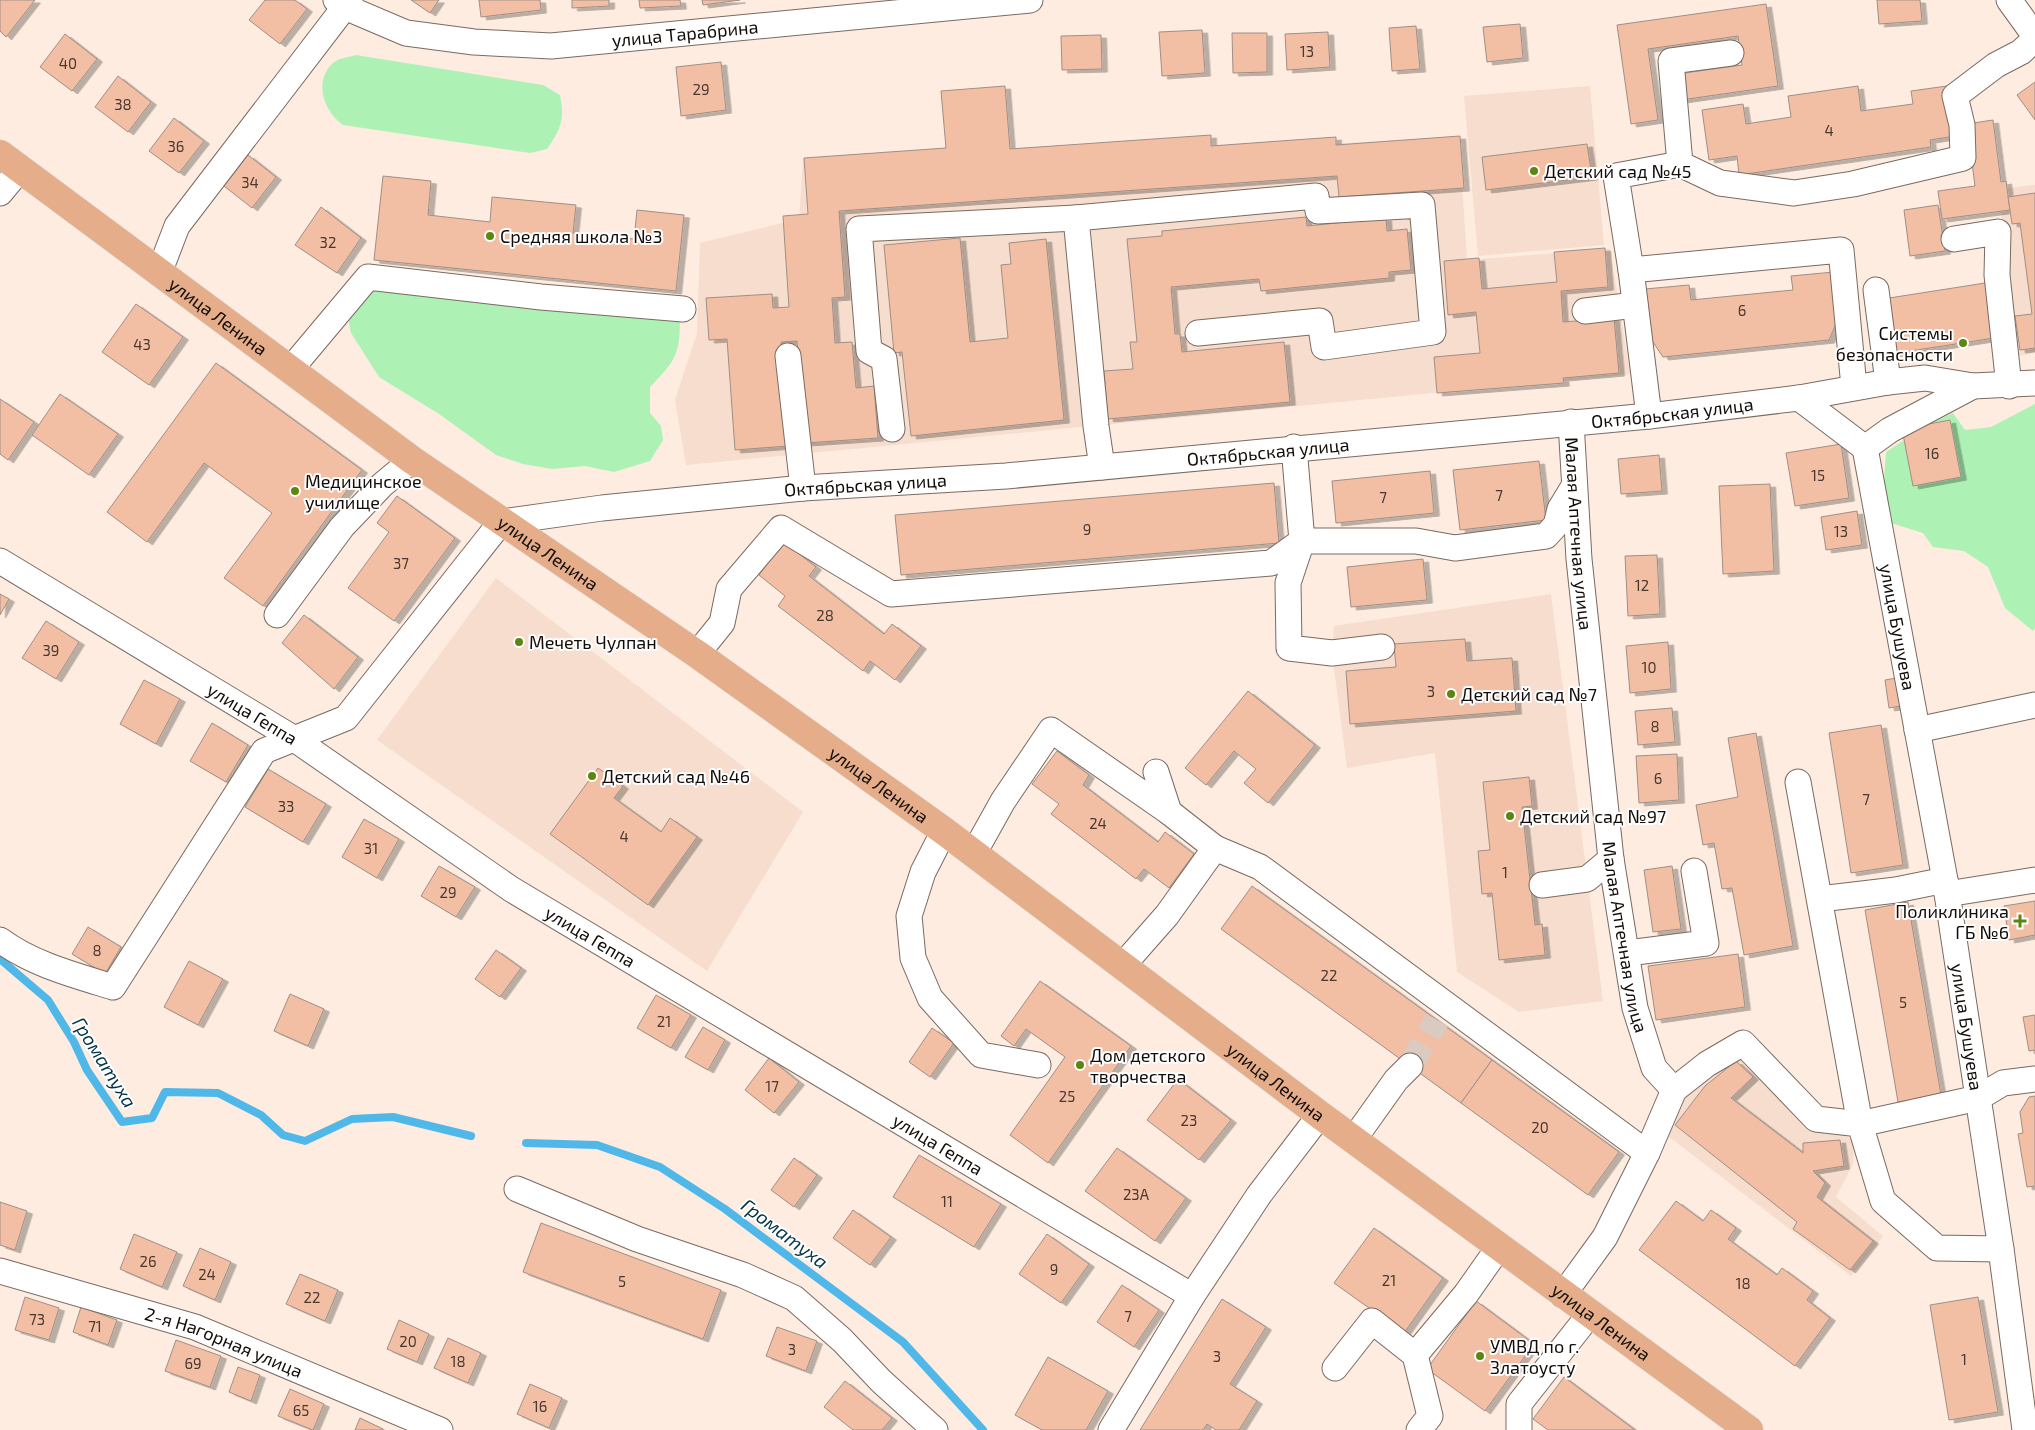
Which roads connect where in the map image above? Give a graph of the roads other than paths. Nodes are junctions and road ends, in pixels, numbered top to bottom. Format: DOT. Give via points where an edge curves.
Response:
graph roads {
  1 [pos="1030,0"];
  2 [pos="2009,0"];
  3 [pos="344,2"];
  4 [pos="2035,38"];
  5 [pos="1731,53"];
  6 [pos="10,161"];
  7 [pos="1680,164"];
  8 [pos="0,194"];
  9 [pos="1076,218"];
  10 [pos="1954,239"];
  11 [pos="1631,270"];
  12 [pos="159,272"];
  13 [pos="1876,290"];
  14 [pos="1635,305"];
  15 [pos="683,309"];
  16 [pos="1585,311"];
  17 [pos="1198,333"];
  18 [pos="788,356"];
  19 [pos="290,370"];
  20 [pos="1888,382"];
  21 [pos="2035,383"];
  22 [pos="1973,386"];
  23 [pos="2009,386"];
  24 [pos="1854,387"];
  25 [pos="1798,398"];
  26 [pos="1648,416"];
  27 [pos="1570,422"];
  28 [pos="892,430"];
  29 [pos="1294,447"];
  30 [pos="1865,448"];
  31 [pos="412,460"];
  32 [pos="1102,467"];
  33 [pos="1574,486"];
  34 [pos="803,488"];
  35 [pos="502,522"];
  36 [pos="1302,541"];
  37 [pos="0,561"];
  38 [pos="277,615"];
  39 [pos="1382,647"];
  40 [pos="697,654"];
  41 [pos="2035,705"];
  42 [pos="1917,730"];
  43 [pos="293,738"];
  44 [pos="1156,772"];
  45 [pos="1798,782"];
  46 [pos="1169,812"];
  47 [pos="944,831"];
  48 [pos="1215,848"];
  49 [pos="974,853"];
  50 [pos="1611,859"];
  51 [pos="1694,871"];
  52 [pos="2035,880"];
  53 [pos="1542,885"];
  54 [pos="1946,887"];
  55 [pos="1820,899"];
  56 [pos="5,948"];
  57 [pos="1628,953"];
  58 [pos="1123,965"];
  59 [pos="1038,1065"];
  60 [pos="1410,1066"];
  61 [pos="2035,1079"];
  62 [pos="1674,1090"];
  63 [pos="1978,1098"];
  64 [pos="1320,1115"];
  65 [pos="1860,1124"];
  66 [pos="1354,1139"];
  67 [pos="1647,1153"];
  68 [pos="517,1189"];
  69 [pos="1499,1247"];
  70 [pos="2001,1249"];
  71 [pos="0,1271"];
  72 [pos="1563,1294"];
  73 [pos="1192,1296"];
  74 [pos="1590,1314"];
  75 [pos="1415,1354"];
  76 [pos="1335,1368"];
  77 [pos="440,1430"];
  78 [pos="936,1430"];
  79 [pos="1111,1430"];
  80 [pos="1419,1430"];
  81 [pos="1519,1430"];
  82 [pos="1749,1430"];
  83 [pos="2025,1430"];
  1 -- 3 [label="street, улица Тарабрина" via="552,46 474,42 406,33"];
  2 -- 4 [label="street"];
  3 -- 12 [label="street" via="177,226"];
  4 -- 7 [label="street" via="2022,52 1996,64 1955,96 1962,125 1963,158 1853,184 1794,193 1720,183"];
  5 -- 7 [label="street" via="1671,61"];
  6 -- 8 [label="street"];
  6 -- 12 [label="main road, улица Ленина"];
  7 -- 11 [label="street" via="1616,176"];
  9 -- 17 [label="street" via="1316,196 1318,211 1422,205 1433,332 1324,347 1320,322"];
  9 -- 28 [label="street" via="859,228 869,351 884,358"];
  9 -- 32 [label="street"];
  10 -- 23 [label="street" via="1998,232 1997,275"];
  11 -- 14 [label="street"];
  11 -- 24 [label="street" via="1841,250"];
  12 -- 19 [label="main road, улица Ленина"];
  13 -- 20 [label="street"];
  14 -- 16 [label="street"];
  14 -- 26 [label="street"];
  15 -- 19 [label="street" via="368,278"];
  18 -- 34 [label="street"];
  19 -- 31 [label="main road, улица Ленина"];
  20 -- 22 [label="street, Октябрьская улица" via="1925,378"];
  20 -- 24 [label="street, Октябрьская улица"];
  21 -- 23 [label="street, Октябрьская улица"];
  22 -- 23 [label="street, Октябрьская улица"];
  22 -- 30 [label="street" via="1890,430"];
  24 -- 25 [label="street, Октябрьская улица"];
  25 -- 26 [label="street, Октябрьская улица"];
  25 -- 30 [label="street"];
  26 -- 27 [label="street, Октябрьская улица"];
  27 -- 29 [label="street, Октябрьская улица"];
  27 -- 33 [label="street, Малая Аптечная улица"];
  29 -- 32 [label="street, Октябрьская улица"];
  29 -- 36 [label="street"];
  30 -- 42 [label="street, улица Бушуева"];
  31 -- 35 [label="main road, улица Ленина"];
  31 -- 38 [label="street" via="342,526"];
  32 -- 34 [label="street, Октябрьская улица"];
  33 -- 36 [label="street" via="1560,509 1556,525 1546,536 1455,548 1416,540"];
  33 -- 50 [label="street, Малая Аптечная улица"];
  34 -- 35 [label="street, Октябрьская улица" via="602,508"];
  35 -- 40 [label="main road, улица Ленина"];
  35 -- 43 [label="street" via="346,718"];
  36 -- 39 [label="street" via="1288,583 1289,648 1332,652"];
  36 -- 40 [label="street" via="1271,563 891,594 782,528 729,590 722,623"];
  37 -- 43 [label="street, улица Геппа"];
  40 -- 47 [label="main road, улица Ленина"];
  41 -- 42 [label="street"];
  42 -- 54 [label="street, улица Бушуева"];
  43 -- 56 [label="street" via="264,751 113,987"];
  43 -- 73 [label="street, улица Геппа" via="511,889"];
  44 -- 46 [label="street"];
  45 -- 55 [label="street"];
  46 -- 48 [label="street"];
  46 -- 49 [label="street" via="1051,730 1003,801"];
  47 -- 49 [label="main road, улица Ленина"];
  47 -- 59 [label="street" via="923,872 909,916 913,958 930,998 981,1056"];
  48 -- 58 [label="street" via="1167,915"];
  48 -- 67 [label="street" via="1260,867 1443,1014"];
  49 -- 58 [label="main road, улица Ленина"];
  50 -- 53 [label="street" via="1587,879"];
  50 -- 57 [label="street, Малая Аптечная улица"];
  51 -- 57 [label="street" via="1706,944"];
  52 -- 54 [label="street"];
  54 -- 55 [label="street"];
  54 -- 63 [label="street, улица Бушуева"];
  55 -- 65 [label="street"];
  57 -- 62 [label="street, Малая Аптечная улица" via="1636,1008 1654,1068"];
  58 -- 64 [label="main road, улица Ленина"];
  60 -- 66 [label="street" via="1396,1080"];
  61 -- 63 [label="street" via="2003,1083"];
  62 -- 65 [label="street" via="1707,1064 1743,1043 1816,1118"];
  62 -- 67 [label="street"];
  63 -- 65 [label="street"];
  63 -- 70 [label="street, улица Бушуева"];
  64 -- 66 [label="main road, улица Ленина"];
  64 -- 73 [label="street" via="1259,1195"];
  65 -- 70 [label="street" via="1883,1201 1938,1248"];
  66 -- 69 [label="main road, улица Ленина"];
  67 -- 72 [label="street" via="1605,1237"];
  68 -- 78 [label="street" via="637,1239 743,1275 794,1298"];
  69 -- 72 [label="main road, улица Ленина"];
  69 -- 75 [label="street" via="1466,1294"];
  70 -- 83 [label="street, улица Бушуева"];
  71 -- 77 [label="street, 2-я Нагорная улица" via="195,1327"];
  72 -- 74 [label="main road, улица Ленина"];
  73 -- 79 [label="street"];
  74 -- 81 [label="street" via="1518,1404"];
  74 -- 82 [label="main road, улица Ленина"];
  75 -- 76 [label="street" via="1372,1321"];
  75 -- 80 [label="street" via="1430,1416"];
}
